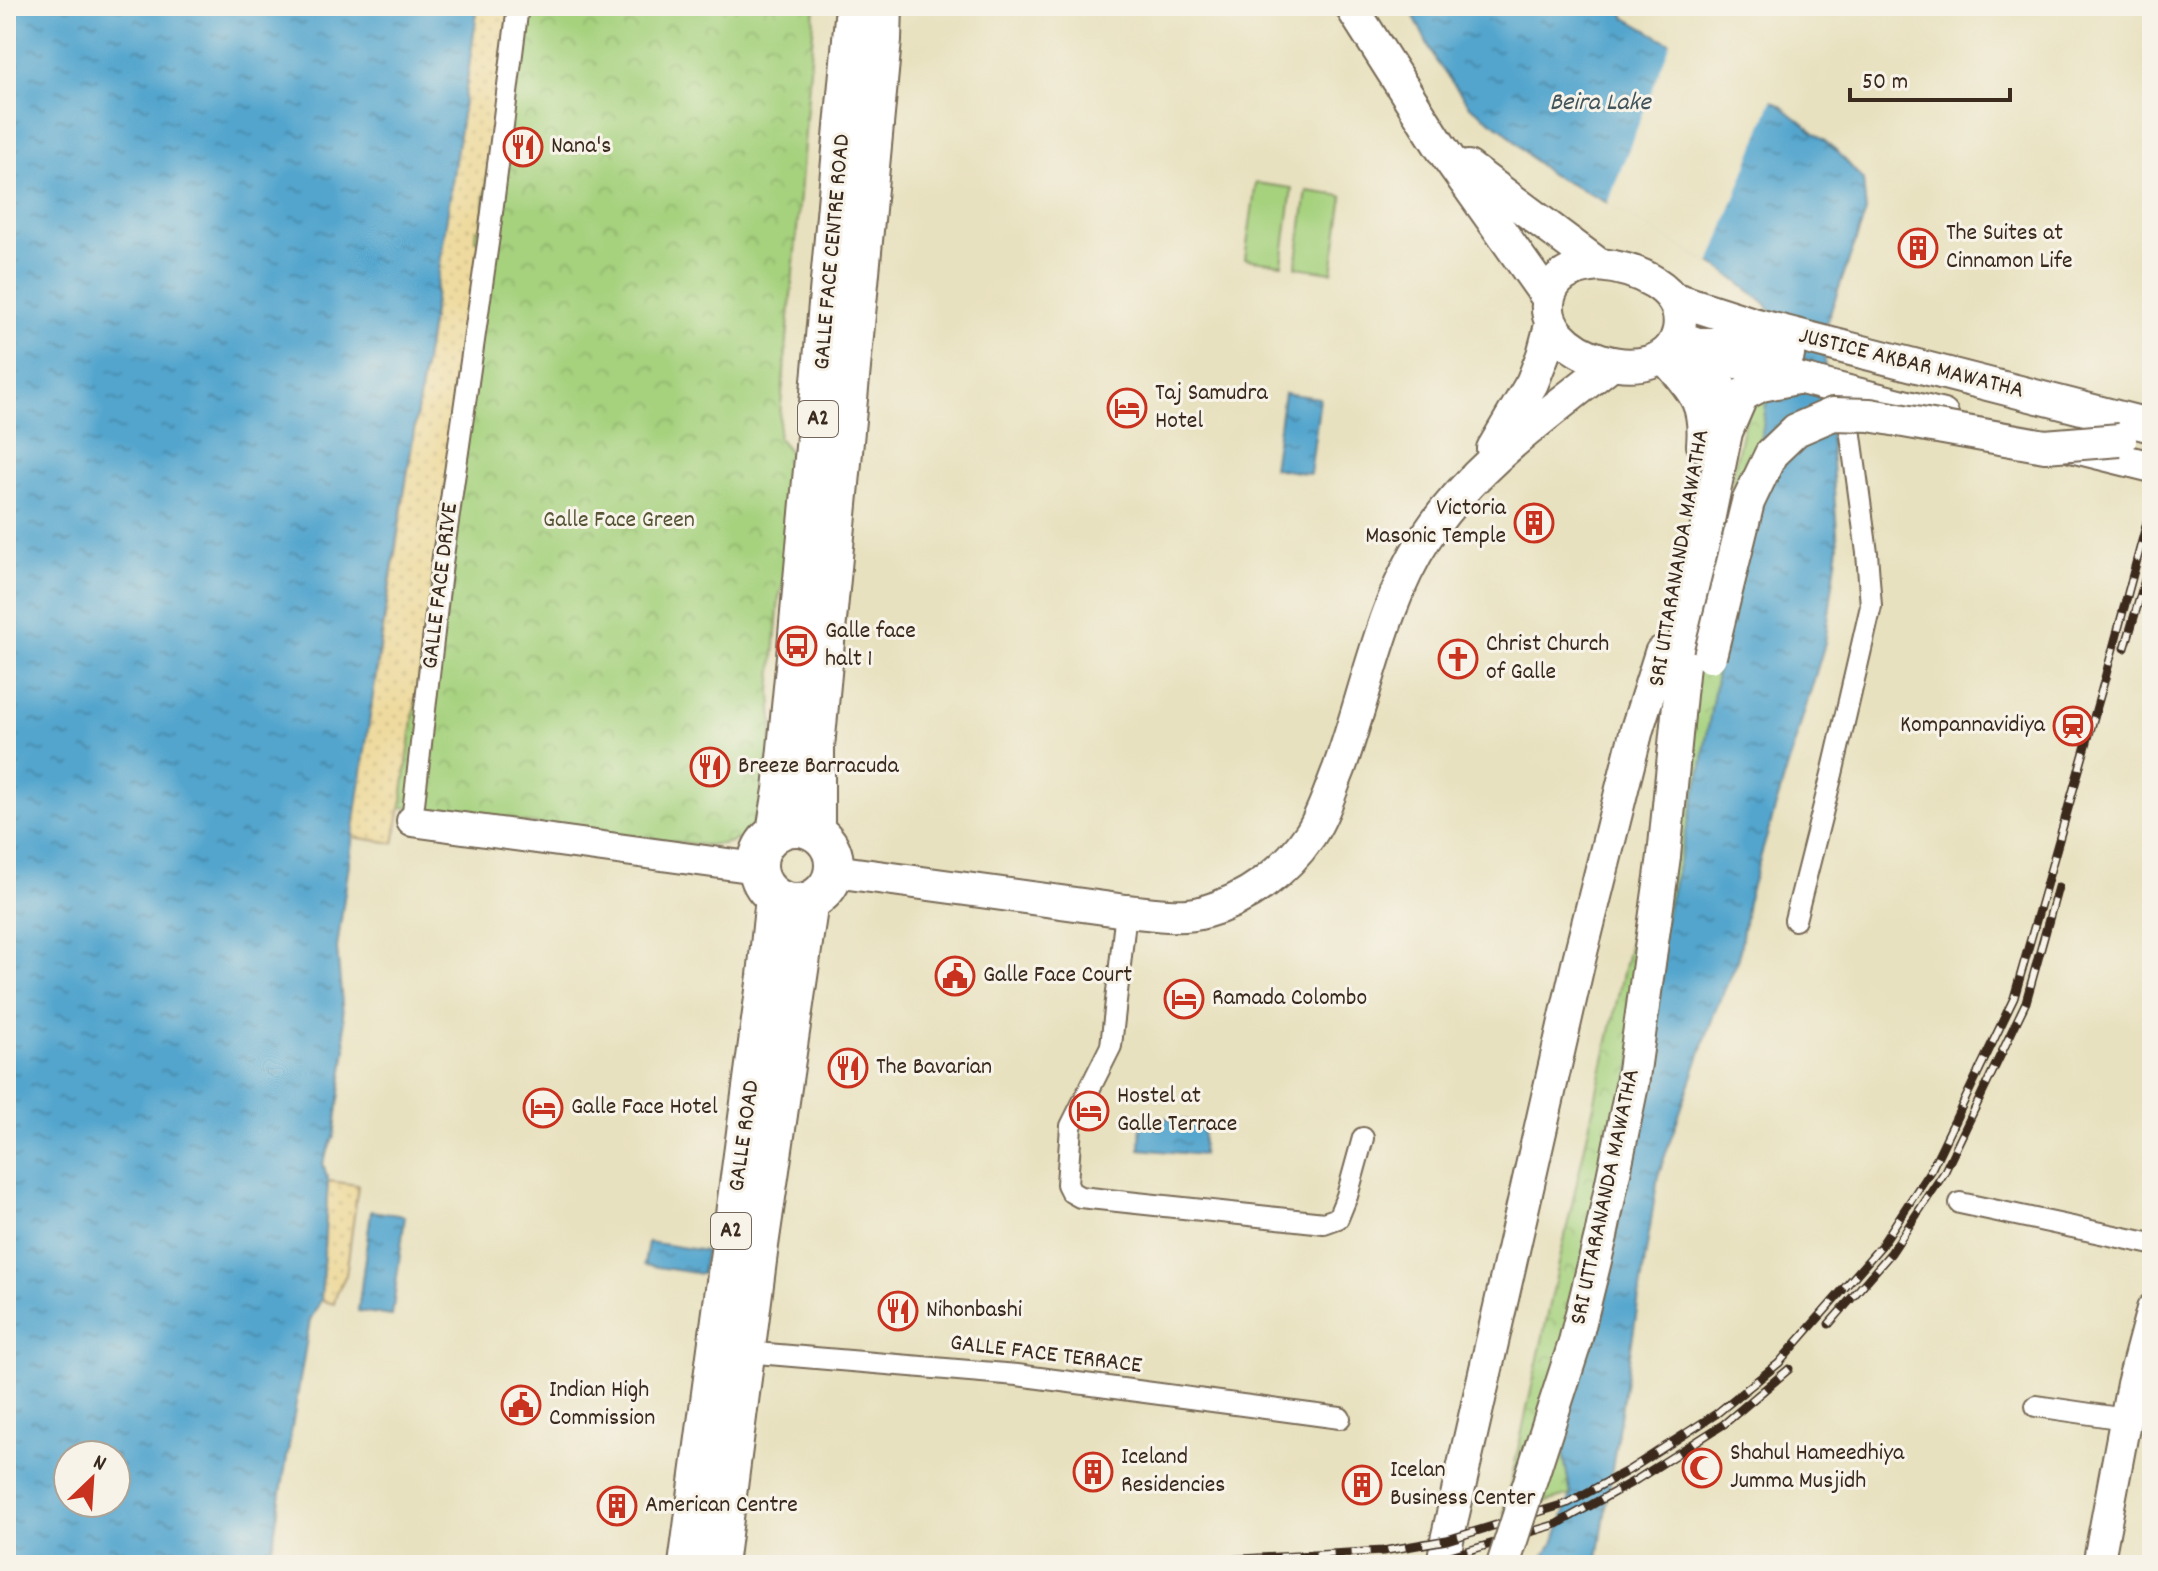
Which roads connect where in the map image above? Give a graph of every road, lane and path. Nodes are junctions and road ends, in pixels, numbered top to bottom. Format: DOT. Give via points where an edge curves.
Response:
graph roads {
  1 [pos="518,6"];
  2 [pos="855,6"];
  3 [pos="883,6"];
  4 [pos="1351,6"];
  5 [pos="1440,146"];
  6 [pos="1599,265"];
  7 [pos="1672,298"];
  8 [pos="1550,312"];
  9 [pos="1679,345"];
  10 [pos="1746,357"];
  11 [pos="1612,363"];
  12 [pos="1796,378"];
  13 [pos="1844,390"];
  14 [pos="2152,426"];
  15 [pos="1726,432"];
  16 [pos="2120,440"];
  17 [pos="2152,447"];
  18 [pos="2152,467"];
  19 [pos="1482,470"];
  20 [pos="1661,653"];
  21 [pos="1667,819"];
  22 [pos="412,821"];
  23 [pos="776,832"];
  24 [pos="815,832"];
  25 [pos="834,871"];
  26 [pos="781,889"];
  27 [pos="1126,911"];
  28 [pos="1795,920"];
  29 [pos="1363,1138"];
  30 [pos="1960,1203"];
  31 [pos="2152,1244"];
  32 [pos="2152,1309"];
  33 [pos="745,1352"];
  34 [pos="2142,1386"];
  35 [pos="2036,1406"];
  36 [pos="1340,1418"];
  37 [pos="2125,1419"];
  38 [pos="688,1565"];
  39 [pos="718,1565"];
  40 [pos="1443,1565"];
  41 [pos="1503,1565"];
  42 [pos="2098,1565"];
  1 -- 22 [label="street, GALLE FACE DRIVE"];
  2 -- 23 [label="highway, GALLE FACE CENTRE ROAD / A2"];
  3 -- 24 [label="highway, GALLE FACE CENTRE ROAD / A2" via="815,747"];
  4 -- 5 [label="main road"];
  5 -- 6 [label="main road"];
  5 -- 8 [label="main road"];
  6 -- 7 [label="main road" via="1633,271"];
  6 -- 8 [label="main road" via="1563,275 1553,287"];
  7 -- 9 [label="main road" via="1679,314"];
  7 -- 10 [label="main road, JUSTICE AKBAR MAWATHA"];
  8 -- 11 [label="main road" via="1576,349"];
  8 -- 19 [label="main road" via="1532,383"];
  9 -- 10 [label="main road, JUSTICE AKBAR MAWATHA"];
  9 -- 11 [label="main road" via="1654,362"];
  9 -- 15 [label="main road, SRI UTTARANANDA MAWATHA" via="1713,369"];
  9 -- 20 [label="main road, SRI UTTARANANDA MAWATHA" via="1705,420"];
  10 -- 12 [label="main road" via="1761,385"];
  10 -- 14 [label="main road, JUSTICE AKBAR MAWATHA" via="1846,348"];
  10 -- 15 [label="main road"];
  10 -- 16 [label="main road, JUSTICE AKBAR MAWATHA" via="1946,392"];
  11 -- 19 [label="main road"];
  12 -- 13 [label="street"];
  13 -- 18 [label="street"];
  13 -- 28 [label="street, JUSTICE AKBAR MAWATHA" via="1871,606"];
  15 -- 21 [label="main road, SRI UTTARANANDA MAWATHA" via="1687,624"];
  16 -- 17 [label="main road, JUSTICE AKBAR MAWATHA"];
  16 -- 21 [label="main road, bridge" via="2045,446 1870,415 1833,414 1796,430 1771,454 1748,502"];
  19 -- 27 [label="main road" via="1442,515 1401,584 1311,834 1284,867 1238,900 1201,913"];
  20 -- 21 [label="main road, SRI UTTARANANDA MAWATHA" via="1655,713"];
  20 -- 40 [label="main road" via="1579,960"];
  21 -- 41 [label="main road, SRI UTTARANANDA MAWATHA, bridge" via="1632,1085 1601,1236 1574,1346"];
  22 -- 26 [label="street, GALLE FACE DRIVE"];
  23 -- 24 [label="highway" via="793,827"];
  23 -- 26 [label="highway" via="758,859"];
  24 -- 25 [label="highway" via="830,847"];
  25 -- 26 [label="highway" via="825,890"];
  25 -- 27 [label="main road"];
  26 -- 33 [label="highway, GALLE ROAD / A2"];
  26 -- 38 [label="highway, GALLE ROAD / A2"];
  27 -- 29 [label="street" via="1111,1046 1071,1126 1071,1192 1324,1223 1338,1218"];
  30 -- 31 [label="street"];
  32 -- 34 [label="street"];
  33 -- 36 [label="street, GALLE FACE TERRACE" via="1017,1375"];
  33 -- 39 [label="highway, GALLE ROAD / A2"];
  34 -- 37 [label="street"];
  35 -- 37 [label="street"];
  37 -- 42 [label="street"];
}
